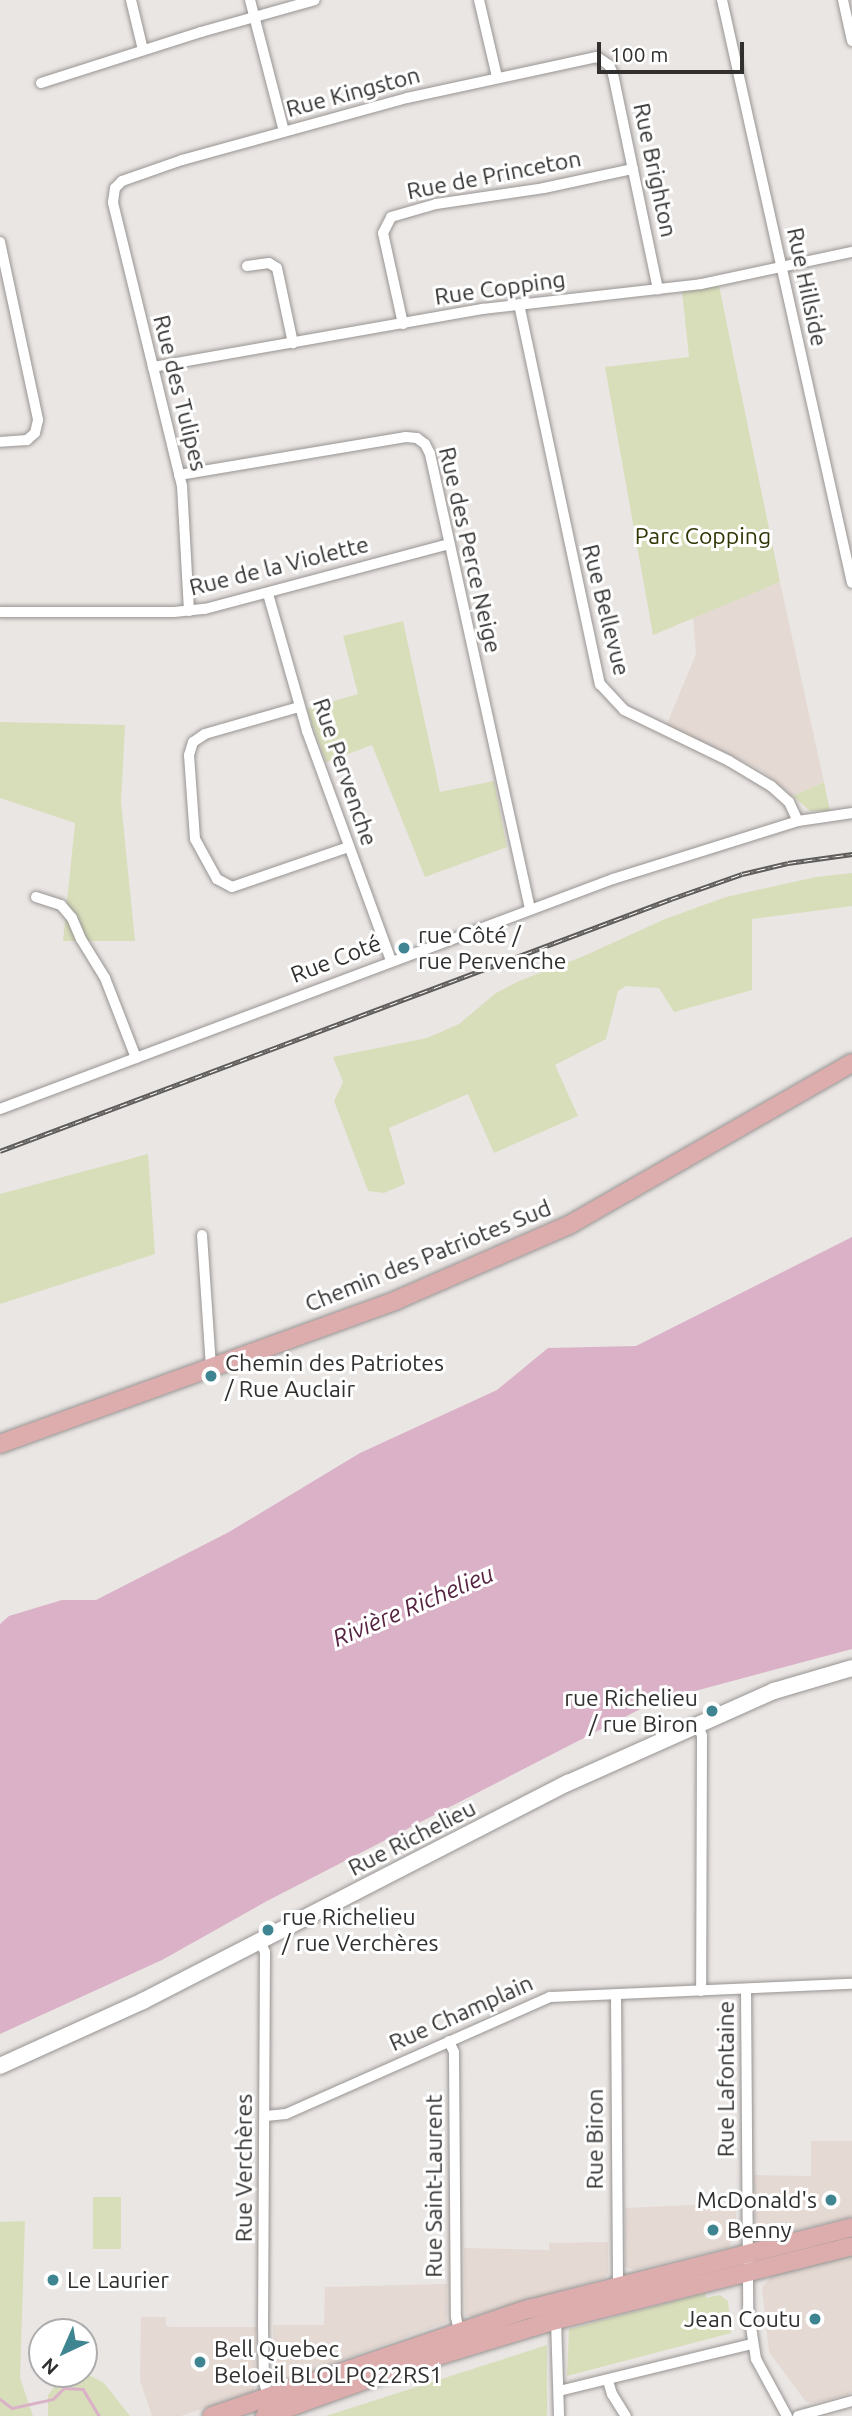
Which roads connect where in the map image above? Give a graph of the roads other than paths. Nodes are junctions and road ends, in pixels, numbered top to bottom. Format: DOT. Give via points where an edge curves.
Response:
graph roads {
  1 [pos="131,0"];
  2 [pos="250,0"];
  3 [pos="315,0"];
  4 [pos="479,0"];
  5 [pos="722,0"];
  6 [pos="843,0"];
  7 [pos="255,16"];
  8 [pos="852,41"];
  9 [pos="143,50"];
  10 [pos="607,62"];
  11 [pos="497,77"];
  12 [pos="41,83"];
  13 [pos="284,131"];
  14 [pos="633,169"];
  15 [pos="115,188"];
  16 [pos="0,242"];
  17 [pos="852,252"];
  18 [pos="247,266"];
  19 [pos="782,268"];
  20 [pos="658,289"];
  21 [pos="519,304"];
  22 [pos="403,324"];
  23 [pos="293,343"];
  24 [pos="153,366"];
  25 [pos="0,442"];
  26 [pos="180,475"];
  27 [pos="449,544"];
  28 [pos="852,583"];
  29 [pos="268,594"];
  30 [pos="189,611"];
  31 [pos="0,612"];
  32 [pos="299,707"];
  33 [pos="852,813"];
  34 [pos="798,821"];
  35 [pos="349,847"];
  36 [pos="36,897"];
  37 [pos="530,909"];
  38 [pos="391,961"];
  39 [pos="136,1058"];
  40 [pos="852,1063"];
  41 [pos="0,1109"];
  42 [pos="202,1235"];
  43 [pos="211,1366"];
  44 [pos="0,1444"];
  45 [pos="852,1668"];
  46 [pos="698,1725"];
  47 [pos="260,1941"];
  48 [pos="852,1984"];
  49 [pos="746,1989"];
  50 [pos="701,1990"];
  51 [pos="616,1995"];
  52 [pos="449,2041"];
  53 [pos="0,2066"];
  54 [pos="265,2116"];
  55 [pos="852,2227"];
  56 [pos="852,2246"];
  57 [pos="746,2253"];
  58 [pos="745,2273"];
  59 [pos="618,2284"];
  60 [pos="556,2320"];
  61 [pos="459,2331"];
  62 [pos="752,2344"];
  63 [pos="608,2381"];
  64 [pos="559,2391"];
  65 [pos="268,2396"];
  66 [pos="852,2401"];
  67 [pos="212,2416"];
  68 [pos="265,2416"];
  69 [pos="559,2416"];
  70 [pos="626,2416"];
  71 [pos="787,2416"];
  72 [pos="798,2416"];
  1 -- 9 [label="street"];
  2 -- 7 [label="street"];
  3 -- 7 [label="street"];
  4 -- 11 [label="street"];
  5 -- 19 [label="street, Rue Hillside"];
  6 -- 8 [label="street"];
  7 -- 9 [label="street"];
  7 -- 13 [label="street"];
  9 -- 12 [label="street"];
  10 -- 11 [label="street, Rue Kingston" via="590,57"];
  10 -- 14 [label="street, Rue Brighton"];
  11 -- 13 [label="street, Rue Kingston"];
  13 -- 15 [label="street, Rue Kingston" via="156,168 125,179"];
  14 -- 20 [label="street, Rue Brighton"];
  14 -- 22 [label="street, Rue de Princeton" via="436,204 391,217 383,233"];
  15 -- 24 [label="street, Rue des Tulipes" via="113,202"];
  16 -- 25 [label="street" via="38,423 27,440"];
  17 -- 19 [label="street, Rue Copping"];
  18 -- 23 [label="street" via="269,263 276,268"];
  19 -- 20 [label="street, Rue Copping"];
  19 -- 28 [label="street, Rue Hillside"];
  20 -- 21 [label="street, Rue Copping"];
  21 -- 22 [label="street, Rue Copping"];
  21 -- 34 [label="street, Rue Bellevue" via="600,684 624,710 771,786 789,802"];
  22 -- 23 [label="street, Rue Copping"];
  23 -- 24 [label="street, Rue Copping"];
  24 -- 26 [label="street, Rue des Tulipes"];
  26 -- 27 [label="street, Rue des Perce Neige" via="417,438 430,454"];
  26 -- 30 [label="street, Rue des Tulipes"];
  27 -- 29 [label="street, Rue de la Violette"];
  27 -- 37 [label="street, Rue des Perce Neige"];
  29 -- 30 [label="street, Rue de la Violette"];
  29 -- 32 [label="street, Rue Pervenche"];
  30 -- 31 [label="street, Rue de la Violette"];
  32 -- 35 [label="street, Rue Pervenche"];
  32 -- 35 [label="street" via="205,734 193,742 189,755 195,839 217,879 232,887"];
  33 -- 34 [label="street, Rue Coté"];
  34 -- 37 [label="street, Rue Coté"];
  35 -- 38 [label="street, Rue Pervenche"];
  36 -- 39 [label="street" via="61,905 72,918 105,978"];
  37 -- 38 [label="street, Rue Coté"];
  38 -- 39 [label="street, Rue Coté"];
  39 -- 41 [label="street, Rue Coté"];
  40 -- 43 [label="main road, Chemin des Patriotes Sud" via="569,1225 397,1300"];
  42 -- 43 [label="street"];
  43 -- 44 [label="main road, Chemin des Patriotes Sud"];
  45 -- 46 [label="main road, Rue Richelieu" via="775,1691"];
  46 -- 47 [label="main road, Rue Richelieu" via="568,1783"];
  46 -- 50 [label="street" via="702,1736"];
  47 -- 53 [label="main road, Rue Richelieu"];
  47 -- 54 [label="street, Rue Verchères" via="265,1952"];
  48 -- 49 [label="street, Rue Champlain"];
  49 -- 50 [label="street, Rue Champlain"];
  49 -- 57 [label="street, Rue Lafontaine"];
  50 -- 51 [label="street, Rue Champlain"];
  51 -- 52 [label="street, Rue Champlain" via="545,1998"];
  51 -- 59 [label="street, Rue Biron"];
  52 -- 54 [label="street, Rue Champlain" via="286,2114"];
  52 -- 61 [label="street, Rue Saint-Laurent" via="454,2052"];
  54 -- 65 [label="street, Rue Verchères" via="264,2368"];
  55 -- 57 [label="main road"];
  56 -- 58 [label="main road"];
  57 -- 58 [label="street, Rue Lafontaine"];
  57 -- 59 [label="main road"];
  58 -- 60 [label="main road"];
  58 -- 62 [label="street, Rue Lafontaine"];
  59 -- 61 [label="main road"];
  60 -- 64 [label="street"];
  60 -- 68 [label="main road" via="398,2368"];
  61 -- 65 [label="main road"];
  62 -- 63 [label="street"];
  62 -- 71 [label="street, Rue Lafontaine"];
  63 -- 64 [label="street"];
  63 -- 70 [label="street"];
  64 -- 69 [label="street"];
  65 -- 67 [label="main road"];
  66 -- 72 [label="street"];
}
